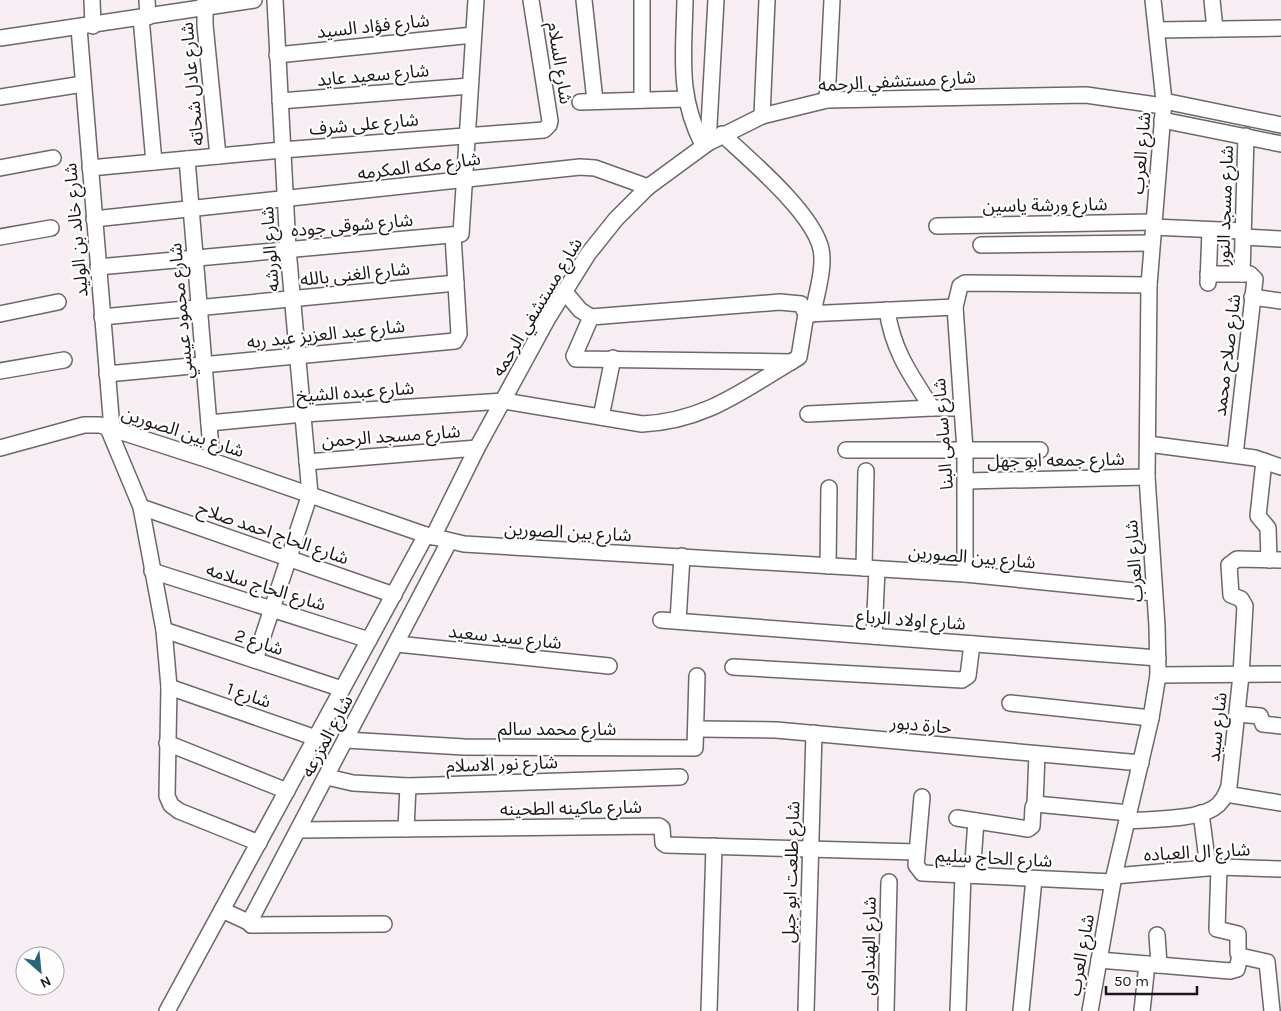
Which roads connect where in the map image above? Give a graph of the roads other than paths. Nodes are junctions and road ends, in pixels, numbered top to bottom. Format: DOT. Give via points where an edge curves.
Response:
graph roads {
  1 [pos="92,0"];
  2 [pos="147,0"];
  3 [pos="254,0"];
  4 [pos="274,0"];
  5 [pos="476,0"];
  6 [pos="531,0"];
  7 [pos="584,0"];
  8 [pos="642,0"];
  9 [pos="685,0"];
  10 [pos="716,0"];
  11 [pos="767,0"];
  12 [pos="832,0"];
  13 [pos="1153,0"];
  14 [pos="1212,0"];
  15 [pos="205,4"];
  16 [pos="144,18"];
  17 [pos="86,27"];
  18 [pos="1281,28"];
  19 [pos="1214,29"];
  20 [pos="1157,30"];
  21 [pos="473,35"];
  22 [pos="0,38"];
  23 [pos="277,55"];
  24 [pos="83,84"];
  25 [pos="470,86"];
  26 [pos="0,97"];
  27 [pos="686,99"];
  28 [pos="642,100"];
  29 [pos="827,100"];
  30 [pos="280,101"];
  31 [pos="1163,109"];
  32 [pos="762,116"];
  33 [pos="1281,125"];
  34 [pos="544,130"];
  35 [pos="722,134"];
  36 [pos="466,135"];
  37 [pos="1246,136"];
  38 [pos="706,144"];
  39 [pos="1281,144"];
  40 [pos="282,150"];
  41 [pos="218,156"];
  42 [pos="53,158"];
  43 [pos="187,159"];
  44 [pos="154,162"];
  45 [pos="0,168"];
  46 [pos="90,168"];
  47 [pos="465,179"];
  48 [pos="648,187"];
  49 [pos="285,200"];
  50 [pos="191,209"];
  51 [pos="94,219"];
  52 [pos="1153,224"];
  53 [pos="937,226"];
  54 [pos="51,228"];
  55 [pos="1210,230"];
  56 [pos="456,234"];
  57 [pos="1243,234"];
  58 [pos="0,237"];
  59 [pos="1281,239"];
  60 [pos="1152,243"];
  61 [pos="981,245"];
  62 [pos="288,249"];
  63 [pos="195,259"];
  64 [pos="98,267"];
  65 [pos="1242,274"];
  66 [pos="456,283"];
  67 [pos="1149,286"];
  68 [pos="565,292"];
  69 [pos="1252,297"];
  70 [pos="292,299"];
  71 [pos="1281,301"];
  72 [pos="58,302"];
  73 [pos="954,307"];
  74 [pos="199,308"];
  75 [pos="888,310"];
  76 [pos="0,314"];
  77 [pos="810,314"];
  78 [pos="102,317"];
  79 [pos="591,317"];
  80 [pos="298,356"];
  81 [pos="613,358"];
  82 [pos="64,360"];
  83 [pos="791,362"];
  84 [pos="204,365"];
  85 [pos="0,371"];
  86 [pos="107,374"];
  87 [pos="504,401"];
  88 [pos="932,408"];
  89 [pos="960,408"];
  90 [pos="304,414"];
  91 [pos="808,414"];
  92 [pos="601,417"];
  93 [pos="208,423"];
  94 [pos="110,429"];
  95 [pos="1148,444"];
  96 [pos="0,448"];
  97 [pos="477,448"];
  98 [pos="846,450"];
  99 [pos="966,450"];
  100 [pos="1040,450"];
  101 [pos="1234,455"];
  102 [pos="212,461"];
  103 [pos="1264,461"];
  104 [pos="307,462"];
  105 [pos="1281,467"];
  106 [pos="866,471"];
  107 [pos="1147,477"];
  108 [pos="966,480"];
  109 [pos="829,488"];
  110 [pos="310,494"];
  111 [pos="141,507"];
  112 [pos="430,536"];
  113 [pos="449,542"];
  114 [pos="682,556"];
  115 [pos="289,558"];
  116 [pos="1275,560"];
  117 [pos="828,566"];
  118 [pos="871,568"];
  119 [pos="152,571"];
  120 [pos="965,574"];
  121 [pos="1154,593"];
  122 [pos="394,594"];
  123 [pos="272,608"];
  124 [pos="661,620"];
  125 [pos="678,621"];
  126 [pos="164,630"];
  127 [pos="874,636"];
  128 [pos="369,640"];
  129 [pos="397,644"];
  130 [pos="972,644"];
  131 [pos="1158,658"];
  132 [pos="255,660"];
  133 [pos="609,666"];
  134 [pos="732,666"];
  135 [pos="1241,674"];
  136 [pos="1281,674"];
  137 [pos="1158,675"];
  138 [pos="697,676"];
  139 [pos="169,687"];
  140 [pos="342,689"];
  141 [pos="1010,702"];
  142 [pos="1238,714"];
  143 [pos="1151,718"];
  144 [pos="326,720"];
  145 [pos="1281,726"];
  146 [pos="697,729"];
  147 [pos="814,733"];
  148 [pos="348,735"];
  149 [pos="316,738"];
  150 [pos="168,743"];
  151 [pos="1037,754"];
  152 [pos="305,758"];
  153 [pos="1141,762"];
  154 [pos="328,774"];
  155 [pos="680,777"];
  156 [pos="408,786"];
  157 [pos="287,791"];
  158 [pos="1226,794"];
  159 [pos="922,797"];
  160 [pos="1281,803"];
  161 [pos="1034,805"];
  162 [pos="1201,813"];
  163 [pos="1129,817"];
  164 [pos="957,818"];
  165 [pos="976,821"];
  166 [pos="406,829"];
  167 [pos="299,830"];
  168 [pos="259,843"];
  169 [pos="714,846"];
  170 [pos="810,849"];
  171 [pos="917,852"];
  172 [pos="1214,867"];
  173 [pos="1281,869"];
  174 [pos="968,875"];
  175 [pos="1034,879"];
  176 [pos="1113,879"];
  177 [pos="889,882"];
  178 [pos="222,910"];
  179 [pos="248,921"];
  180 [pos="384,924"];
  181 [pos="1157,936"];
  182 [pos="1240,956"];
  183 [pos="1099,960"];
  184 [pos="1153,964"];
  185 [pos="167,1011"];
  186 [pos="709,1011"];
  187 [pos="806,1011"];
  188 [pos="886,1011"];
  189 [pos="958,1011"];
  190 [pos="1021,1011"];
  191 [pos="1090,1011"];
  192 [pos="1142,1011"];
  193 [pos="1272,1011"];
  1 -- 17 [label="street, شارع خالد بن الوليد"];
  2 -- 16 [label="street"];
  3 -- 15 [label="street"];
  4 -- 23 [label="street, شارع الورشه"];
  5 -- 21 [label="street"];
  6 -- 34 [label="street, شارع السلام" via="550,121"];
  7 -- 28 [label="street" via="587,102"];
  8 -- 28 [label="street"];
  9 -- 27 [label="street" via="683,83"];
  10 -- 38 [label="street"];
  11 -- 32 [label="street"];
  12 -- 29 [label="street"];
  13 -- 20 [label="street, شارع العرب"];
  14 -- 19 [label="street"];
  15 -- 16 [label="street"];
  15 -- 41 [label="street, شارع عادل شحاته"];
  16 -- 17 [label="street"];
  16 -- 44 [label="street"];
  17 -- 22 [label="street"];
  17 -- 24 [label="street, شارع خالد بن الوليد"];
  18 -- 19 [label="street"];
  19 -- 20 [label="street"];
  20 -- 31 [label="street, شارع العرب"];
  21 -- 23 [label="street, شارع فؤاد السيد"];
  21 -- 25 [label="street"];
  23 -- 30 [label="street, شارع الورشه"];
  24 -- 26 [label="street"];
  24 -- 46 [label="street, شارع خالد بن الوليد"];
  25 -- 30 [label="street, شارع سعيد عايد"];
  25 -- 36 [label="street"];
  27 -- 28 [label="street"];
  27 -- 38 [label="street" via="690,115"];
  29 -- 31 [label="street, شارع مستشفي الرحمه" via="1086,95"];
  29 -- 32 [label="street, شارع مستشفي الرحمه"];
  30 -- 40 [label="street, شارع الورشه"];
  31 -- 33 [label="street"];
  31 -- 37 [label="street"];
  31 -- 52 [label="street, شارع العرب"];
  32 -- 35 [label="street, شارع مستشفي الرحمه"];
  34 -- 36 [label="street, شارع على شرف"];
  35 -- 38 [label="street, شارع مستشفي الرحمه"];
  35 -- 77 [label="street" via="757,166 813,231 821,250 821,264"];
  36 -- 40 [label="street, شارع على شرف"];
  36 -- 47 [label="street"];
  37 -- 39 [label="street"];
  37 -- 57 [label="street, شارع مسجد النور"];
  38 -- 48 [label="street, شارع مستشفي الرحمه"];
  40 -- 41 [label="street, شارع على شرف"];
  40 -- 49 [label="street, شارع الورشه"];
  41 -- 43 [label="street, شارع على شرف"];
  42 -- 45 [label="street"];
  43 -- 44 [label="street, شارع على شرف"];
  43 -- 50 [label="street, شارع محمود عيسي"];
  44 -- 46 [label="street, شارع على شرف"];
  46 -- 51 [label="street, شارع خالد بن الوليد"];
  47 -- 48 [label="street, شارع مكه المكرمه" via="580,166 595,168"];
  47 -- 49 [label="street, شارع مكه المكرمه"];
  47 -- 56 [label="street" via="463,232"];
  48 -- 68 [label="street, شارع مستشفي الرحمه" via="616,219"];
  49 -- 50 [label="street, شارع مكه المكرمه"];
  49 -- 62 [label="street, شارع الورشه"];
  50 -- 51 [label="street, شارع مكه المكرمه"];
  50 -- 63 [label="street, شارع محمود عيسي"];
  51 -- 64 [label="street, شارع خالد بن الوليد"];
  52 -- 53 [label="street, شارع ورشة ياسين"];
  52 -- 55 [label="street, شارع ورشة ياسين"];
  52 -- 60 [label="street, شارع العرب"];
  54 -- 58 [label="street"];
  55 -- 57 [label="street, شارع ورشة ياسين"];
  55 -- 65 [label="street, شارع صلاح محمد" via="1208,279"];
  56 -- 62 [label="street, شارع شوقى جوده"];
  56 -- 66 [label="street"];
  57 -- 59 [label="street, شارع ورشة ياسين"];
  57 -- 65 [label="street, شارع مسجد النور"];
  60 -- 61 [label="street"];
  60 -- 67 [label="street, شارع العرب"];
  62 -- 63 [label="street, شارع شوقى جوده"];
  62 -- 70 [label="street, شارع الورشه"];
  63 -- 64 [label="street, شارع شوقى جوده"];
  63 -- 74 [label="street, شارع محمود عيسي"];
  64 -- 78 [label="street, شارع خالد بن الوليد"];
  65 -- 69 [label="street, شارع صلاح محمد" via="1254,276"];
  66 -- 70 [label="street, شارع الغنى بالله"];
  66 -- 80 [label="street, شارع عبد العزيز عبد ربه" via="457,339"];
  67 -- 73 [label="street, شارع سامى البنا" via="965,283 957,292"];
  67 -- 95 [label="street, شارع العرب"];
  68 -- 79 [label="street" via="580,310"];
  68 -- 87 [label="street, شارع مستشفي الرحمه"];
  69 -- 71 [label="street"];
  69 -- 101 [label="street, شارع صلاح محمد"];
  70 -- 74 [label="street, شارع الغنى بالله"];
  70 -- 80 [label="street, شارع الورشه"];
  72 -- 76 [label="street"];
  73 -- 75 [label="street"];
  73 -- 89 [label="street, شارع سامى البنا"];
  74 -- 78 [label="street, شارع الغنى بالله"];
  74 -- 84 [label="street, شارع محمود عيسي"];
  75 -- 77 [label="street"];
  75 -- 88 [label="street" via="891,334 900,358"];
  77 -- 79 [label="street" via="801,304 780,302"];
  77 -- 83 [label="street" via="799,357"];
  78 -- 86 [label="street, شارع خالد بن الوليد"];
  79 -- 81 [label="street" via="575,358"];
  80 -- 84 [label="street, شارع عبد العزيز عبد ربه"];
  80 -- 90 [label="street, شارع الورشه"];
  81 -- 83 [label="street"];
  81 -- 92 [label="street"];
  82 -- 85 [label="street"];
  83 -- 92 [label="street, شارع عبده الشيخ" via="718,406 692,416 642,424"];
  84 -- 86 [label="street, شارع عبد العزيز عبد ربه"];
  84 -- 93 [label="street, شارع محمود عيسي"];
  86 -- 94 [label="street, شارع خالد بن الوليد"];
  87 -- 90 [label="street, شارع عبده الشيخ"];
  87 -- 92 [label="street, شارع عبده الشيخ"];
  87 -- 97 [label="street, شارع مستشفي الرحمه"];
  88 -- 89 [label="street"];
  88 -- 91 [label="street"];
  89 -- 99 [label="street, شارع سامى البنا"];
  90 -- 93 [label="street, شارع عبده الشيخ"];
  90 -- 104 [label="street, شارع الورشه"];
  93 -- 102 [label="street, شارع محمود عيسي"];
  94 -- 96 [label="street, شارع بين الصورين" via="84,425"];
  94 -- 102 [label="street, شارع بين الصورين"];
  94 -- 111 [label="street, شارع خالد بن الوليد"];
  95 -- 101 [label="street"];
  95 -- 107 [label="street, شارع العرب"];
  97 -- 104 [label="street, شارع مسجد الرحمن"];
  97 -- 112 [label="street, شارع مستشفي الرحمه"];
  98 -- 99 [label="street"];
  99 -- 100 [label="street"];
  99 -- 108 [label="street, شارع سامى البنا"];
  101 -- 103 [label="street"];
  102 -- 110 [label="street, شارع بين الصورين"];
  103 -- 105 [label="street"];
  103 -- 116 [label="street" via="1258,516 1268,528"];
  104 -- 110 [label="street, شارع الورشه"];
  106 -- 118 [label="street"];
  107 -- 108 [label="street, شارع جمعه ابو جهل"];
  107 -- 121 [label="street, شارع العرب"];
  108 -- 120 [label="street, شارع سامى البنا"];
  109 -- 117 [label="street"];
  110 -- 112 [label="street, شارع بين الصورين"];
  110 -- 115 [label="street"];
  111 -- 115 [label="street, شارع الحاج احمد صلاح"];
  111 -- 119 [label="street, شارع خالد بن الوليد"];
  112 -- 113 [label="street, شارع بين الصورين"];
  112 -- 122 [label="street, شارع المزرعه"];
  113 -- 114 [label="street, شارع بين الصورين"];
  113 -- 129 [label="street, شارع المزرعه"];
  114 -- 117 [label="street, شارع بين الصورين"];
  114 -- 125 [label="street"];
  115 -- 122 [label="street, شارع الحاج احمد صلاح"];
  115 -- 123 [label="street"];
  116 -- 135 [label="street, شارع سيد" via="1237,559 1229,565 1230,595 1241,599 1245,606"];
  117 -- 118 [label="street, شارع بين الصورين"];
  118 -- 120 [label="street, شارع بين الصورين"];
  118 -- 127 [label="street"];
  119 -- 123 [label="street, شارع الحاج سلامه"];
  119 -- 126 [label="street, شارع خالد بن الوليد"];
  120 -- 121 [label="street, شارع بين الصورين"];
  121 -- 131 [label="street, شارع العرب"];
  122 -- 128 [label="street, شارع المزرعه"];
  123 -- 128 [label="street, شارع الحاج سلامه"];
  123 -- 132 [label="street"];
  124 -- 125 [label="street, شارع اولاد الرباع"];
  125 -- 127 [label="street, شارع اولاد الرباع"];
  126 -- 132 [label="street, شارع 2"];
  126 -- 139 [label="street, شارع خالد بن الوليد"];
  127 -- 130 [label="street, شارع اولاد الرباع"];
  128 -- 140 [label="street, شارع المزرعه"];
  129 -- 133 [label="street, شارع سيد سعيد"];
  129 -- 148 [label="street, شارع المزرعه"];
  130 -- 131 [label="street, شارع اولاد الرباع"];
  130 -- 134 [label="street" via="968,676 962,680"];
  131 -- 137 [label="street, شارع العرب"];
  132 -- 140 [label="street, شارع 2"];
  135 -- 136 [label="street"];
  135 -- 137 [label="street"];
  135 -- 142 [label="street, شارع سيد"];
  137 -- 143 [label="street, شارع العرب"];
  138 -- 146 [label="street, شارع محمد سالم"];
  139 -- 149 [label="street, شارع 1"];
  139 -- 150 [label="street, شارع خالد بن الوليد"];
  140 -- 144 [label="street, شارع المزرعه"];
  141 -- 143 [label="street"];
  142 -- 145 [label="street" via="1260,716 1264,724"];
  142 -- 158 [label="street, شارع سيد"];
  143 -- 153 [label="street, شارع العرب"];
  144 -- 148 [label="street"];
  144 -- 149 [label="street, شارع المزرعه"];
  146 -- 147 [label="street, حارة دبور"];
  146 -- 148 [label="street, شارع محمد سالم" via="695,748 464,747"];
  147 -- 151 [label="street, حارة دبور"];
  147 -- 170 [label="street, شارع طلعت ابو جبل"];
  148 -- 154 [label="street, شارع المزرعه"];
  149 -- 152 [label="street, شارع المزرعه"];
  150 -- 157 [label="street"];
  150 -- 168 [label="street, شارع خالد بن الوليد" via="166,787 171,805"];
  151 -- 153 [label="street, حارة دبور"];
  151 -- 161 [label="street"];
  152 -- 154 [label="street, شارع نور الاسلام"];
  152 -- 157 [label="street, شارع المزرعه"];
  153 -- 163 [label="street, شارع العرب"];
  154 -- 156 [label="street, شارع نور الاسلام" via="354,783"];
  154 -- 167 [label="street, شارع المزرعه"];
  155 -- 156 [label="street, شارع نور الاسلام"];
  156 -- 166 [label="street"];
  157 -- 168 [label="street, شارع المزرعه"];
  158 -- 160 [label="street"];
  158 -- 162 [label="street" via="1215,808"];
  159 -- 171 [label="street, شارع الحاج سليم"];
  161 -- 163 [label="street"];
  161 -- 165 [label="street" via="1032,826 1028,828"];
  162 -- 163 [label="street"];
  162 -- 172 [label="street"];
  163 -- 176 [label="street, شارع العرب"];
  164 -- 165 [label="street"];
  165 -- 174 [label="street"];
  166 -- 167 [label="street, شارع ماكينه الطحينه"];
  166 -- 169 [label="street, شارع ماكينه الطحينه" via="659,826 666,845"];
  167 -- 179 [label="street, شارع المزرعه"];
  168 -- 178 [label="street, شارع المزرعه"];
  169 -- 170 [label="street, شارع ماكينه الطحينه"];
  169 -- 186 [label="street"];
  170 -- 171 [label="street, شارع ماكينه الطحينه"];
  170 -- 187 [label="street, شارع طلعت ابو جبل"];
  171 -- 174 [label="street, شارع الحاج سليم" via="918,871"];
  172 -- 173 [label="street, شارع ال العياده"];
  172 -- 176 [label="street, شارع ال العياده"];
  172 -- 182 [label="street" via="1216,926 1219,931 1238,934"];
  174 -- 175 [label="street, شارع الحاج سليم"];
  174 -- 189 [label="street"];
  175 -- 176 [label="street, شارع الحاج سليم"];
  175 -- 190 [label="street"];
  176 -- 183 [label="street, شارع العرب"];
  177 -- 188 [label="street, شارع الهنداوى"];
  178 -- 179 [label="street"];
  178 -- 185 [label="street, شارع المزرعه"];
  179 -- 180 [label="street" via="251,925"];
  181 -- 184 [label="street"];
  182 -- 184 [label="street" via="1234,971"];
  182 -- 193 [label="street" via="1264,960 1270,965"];
  183 -- 184 [label="street"];
  183 -- 191 [label="street, شارع العرب"];
  184 -- 192 [label="street"];
}
